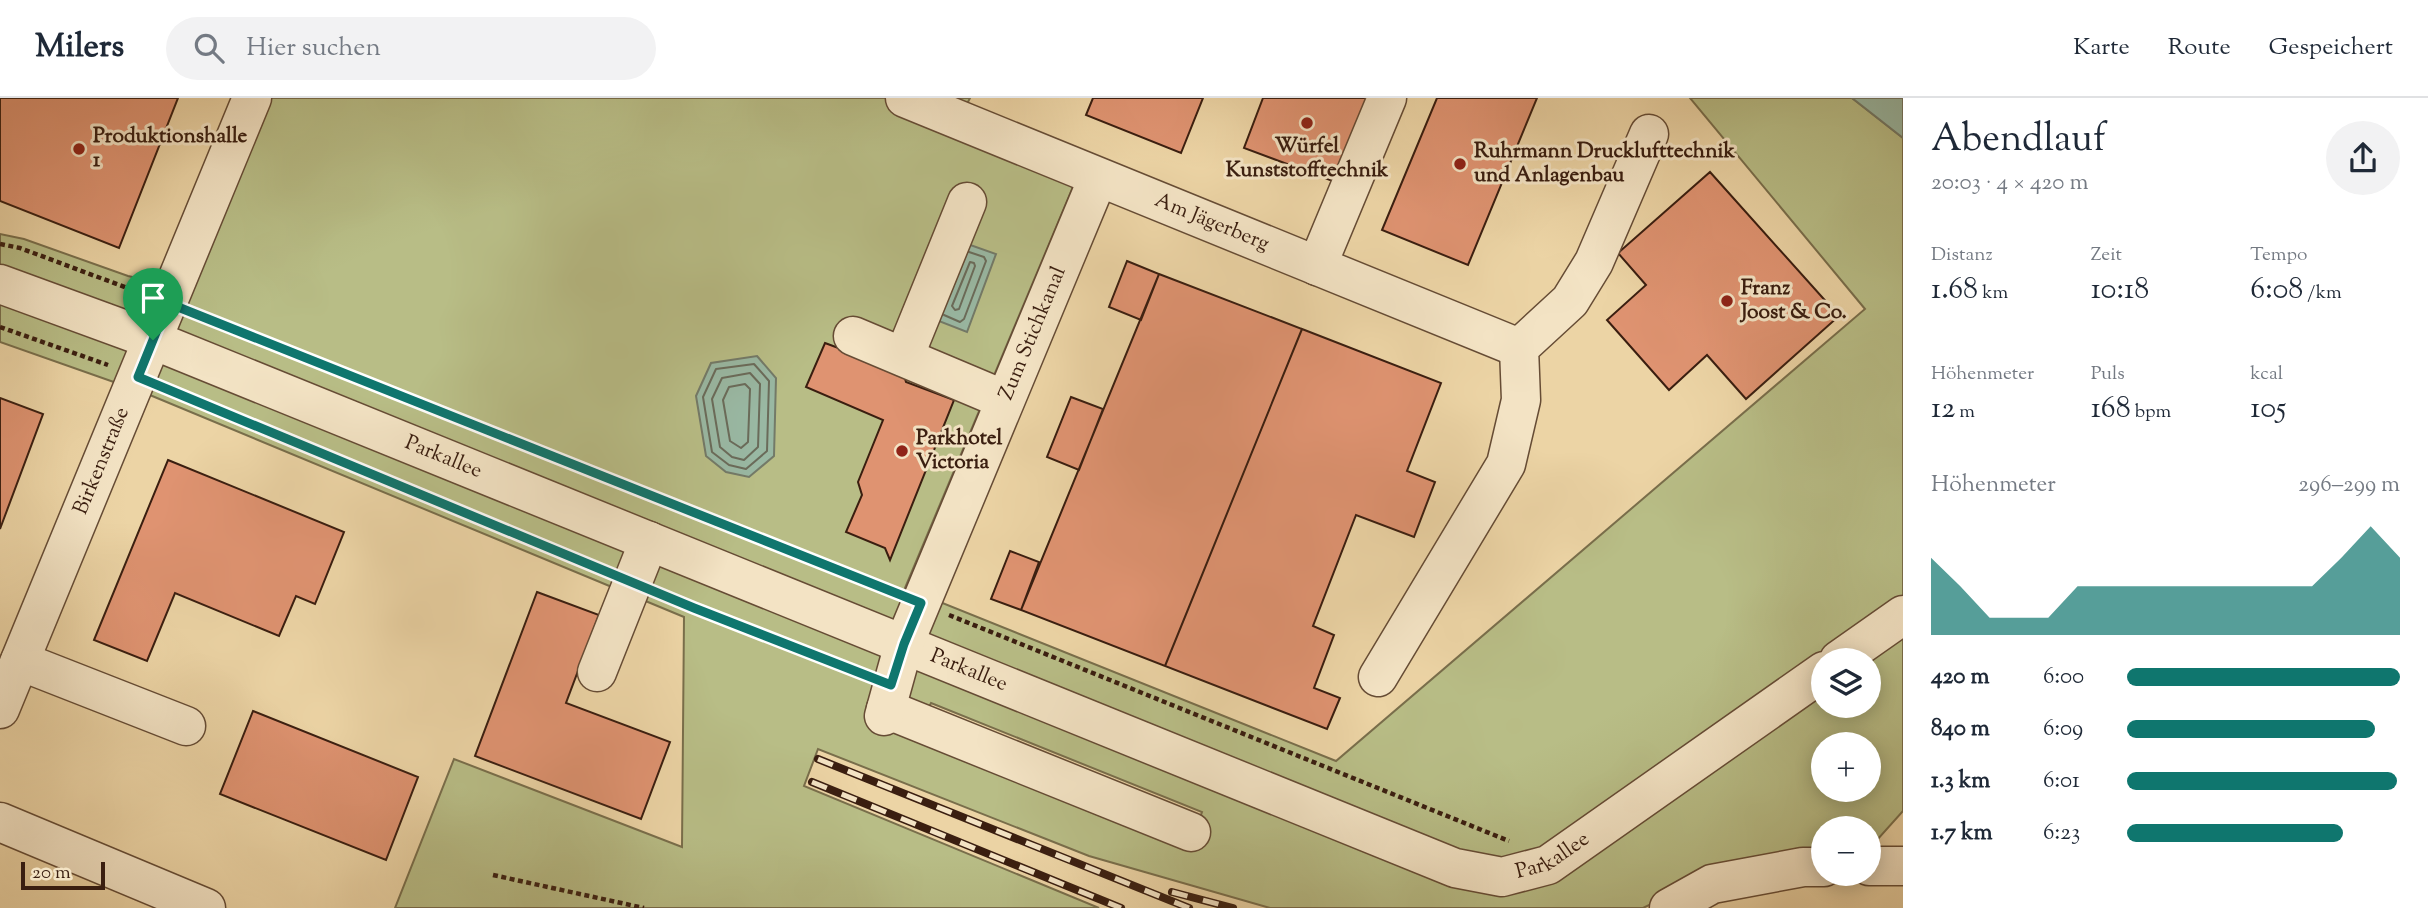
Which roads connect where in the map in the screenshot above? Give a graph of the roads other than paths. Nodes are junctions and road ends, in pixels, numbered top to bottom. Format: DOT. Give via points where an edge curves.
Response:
graph roads {
  1 [pos="252,98"];
  2 [pos="905,98"];
  3 [pos="1387,98"];
  4 [pos="1649,134"];
  5 [pos="1098,178"];
  6 [pos="967,202"];
  7 [pos="1317,267"];
  8 [pos="0,284"];
  9 [pos="853,335"];
  10 [pos="153,340"];
  11 [pos="1519,348"];
  12 [pos="904,357"];
  13 [pos="1006,400"];
  14 [pos="649,541"];
  15 [pos="1903,615"];
  16 [pos="904,644"];
  17 [pos="1856,648"];
  18 [pos="20,661"];
  19 [pos="597,672"];
  20 [pos="1378,677"];
  21 [pos="1811,680"];
  22 [pos="0,709"];
  23 [pos="187,726"];
  24 [pos="0,822"];
  25 [pos="1191,831"];
  26 [pos="1881,866"];
  27 [pos="1903,866"];
  28 [pos="1811,867"];
  29 [pos="206,908"];
  30 [pos="1668,908"];
  1 -- 10 [label="street, Birkenstraße"];
  2 -- 5 [label="street, Am Jägerberg"];
  3 -- 7 [label="street"];
  4 -- 11 [label="street" via="1594,262 1570,301"];
  5 -- 7 [label="street, Am Jägerberg"];
  5 -- 13 [label="street, Zum Stichkanal"];
  6 -- 12 [label="street"];
  7 -- 11 [label="street, Am Jägerberg"];
  8 -- 10 [label="street, Parkallee"];
  9 -- 12 [label="street"];
  10 -- 14 [label="street, Parkallee"];
  10 -- 18 [label="street, Birkenstraße"];
  11 -- 20 [label="street" via="1521,400 1506,464"];
  12 -- 13 [label="street"];
  13 -- 16 [label="street, Zum Stichkanal"];
  14 -- 16 [label="street, Parkallee"];
  14 -- 19 [label="street"];
  15 -- 17 [label="street"];
  16 -- 21 [label="street, Parkallee" via="1455,868 1502,877 1548,865"];
  16 -- 25 [label="street, Zum Stichkanal" via="887,703"];
  18 -- 22 [label="street, Birkenstraße"];
  18 -- 23 [label="street"];
  24 -- 29 [label="street"];
  26 -- 27 [label="street"];
  28 -- 30 [label="street" via="1712,884"];
}
